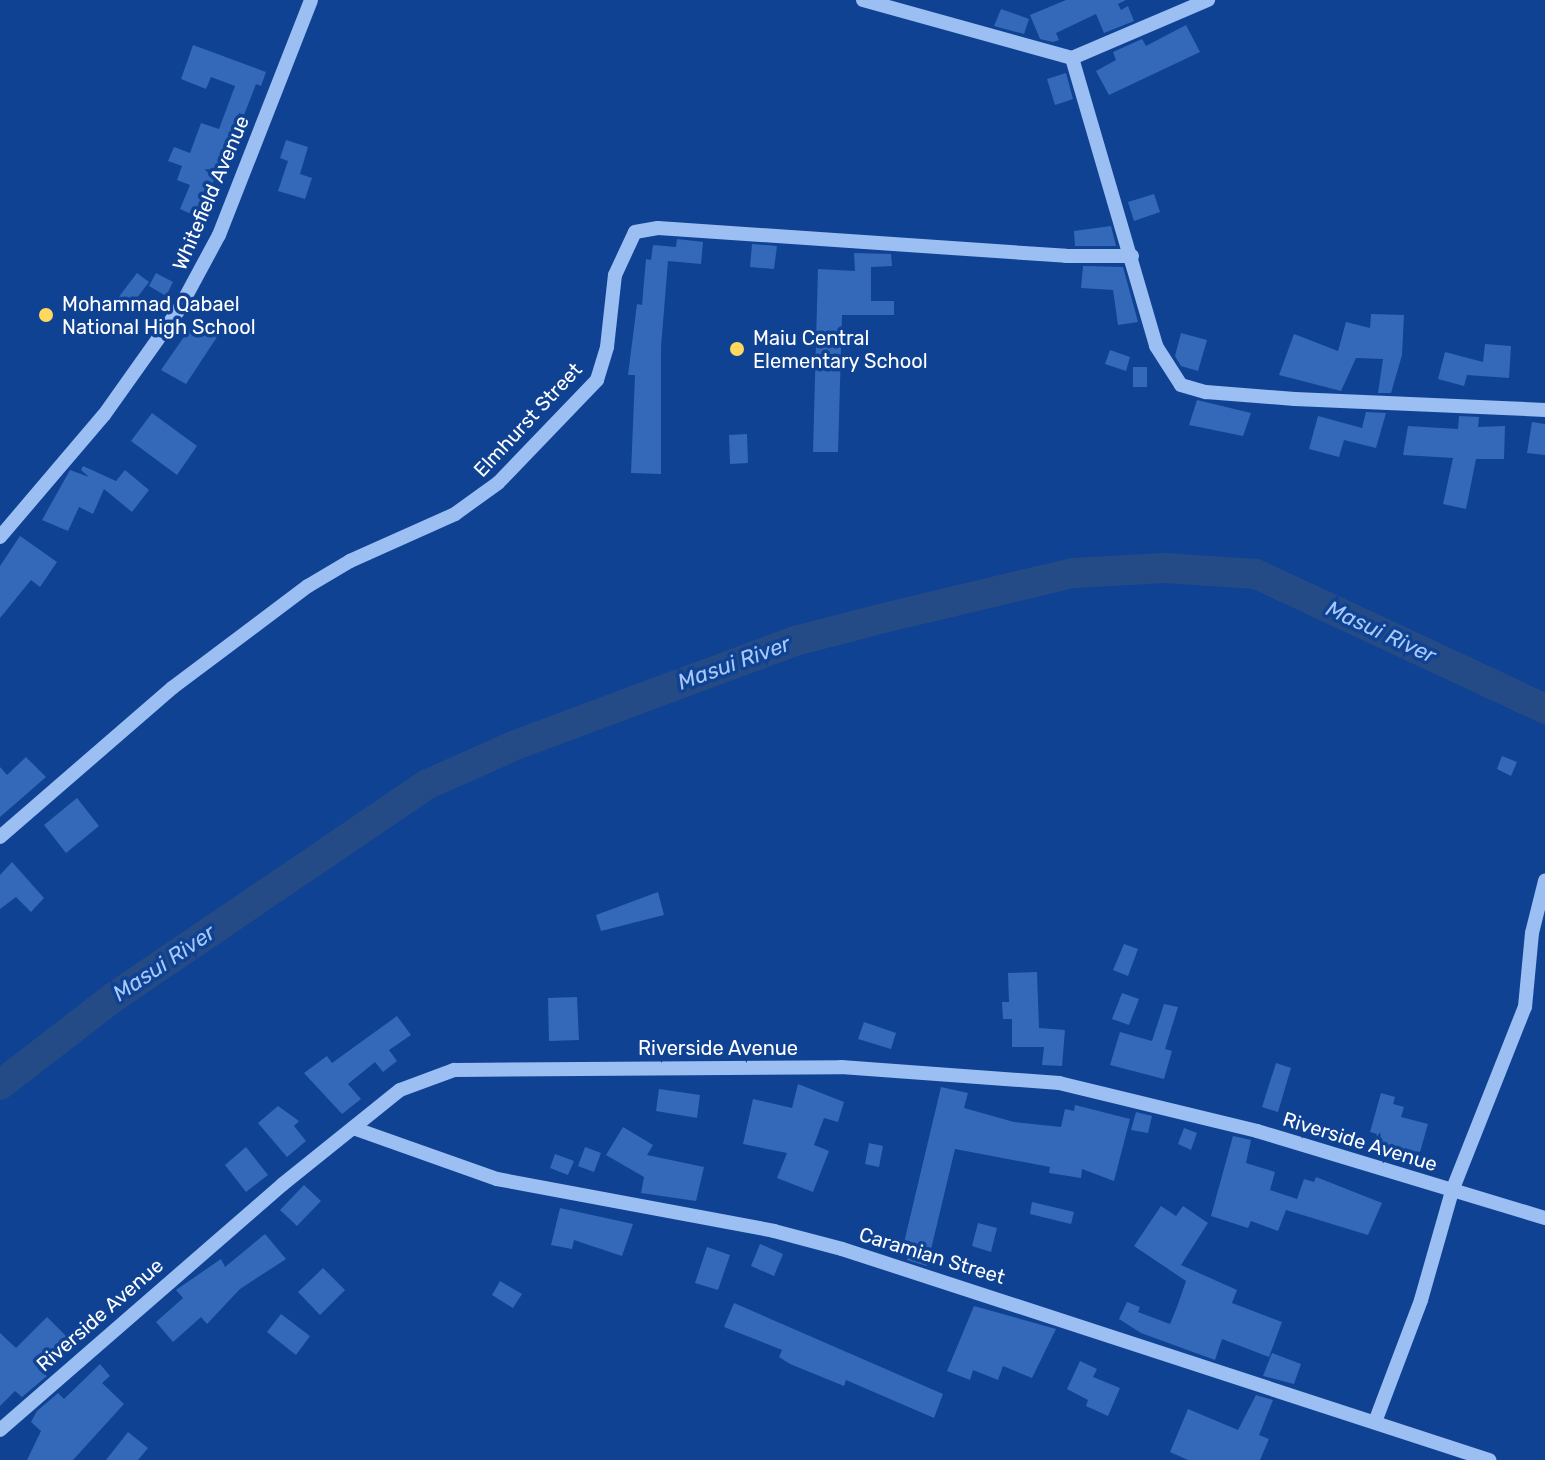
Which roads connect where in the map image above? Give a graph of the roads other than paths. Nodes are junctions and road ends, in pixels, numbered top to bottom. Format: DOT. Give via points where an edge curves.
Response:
graph roads {
  1 [pos="311,0"];
  2 [pos="863,0"];
  3 [pos="1208,0"];
  4 [pos="1072,58"];
  5 [pos="1132,256"];
  6 [pos="1545,410"];
  7 [pos="0,537"];
  8 [pos="0,837"];
  9 [pos="1545,881"];
  10 [pos="353,1128"];
  11 [pos="1452,1191"];
  12 [pos="1545,1218"];
  13 [pos="1375,1422"];
  14 [pos="0,1430"];
  15 [pos="1489,1460"];
  1 -- 7 [label="street, Whitefield Avenue" via="219,235 178,311 104,415"];
  2 -- 4 [label="street"];
  3 -- 4 [label="street"];
  4 -- 5 [label="street"];
  5 -- 6 [label="street" via="1156,346 1181,385 1295,399"];
  5 -- 8 [label="street, Elmhurst Street" via="658,228 635,232 615,275 607,347 597,380 498,483 455,514 308,586 172,688"];
  9 -- 11 [label="street" via="1532,933 1525,1007"];
  10 -- 11 [label="street, Riverside Avenue" via="400,1090 454,1070 939,1070 1059,1083 1139,1099"];
  10 -- 13 [label="street, Caramian Street" via="497,1179 774,1231 842,1249"];
  10 -- 14 [label="street, Riverside Avenue"];
  11 -- 12 [label="street, Riverside Avenue"];
  11 -- 13 [label="street" via="1421,1300"];
  13 -- 15 [label="street, Caramian Street"];
}
